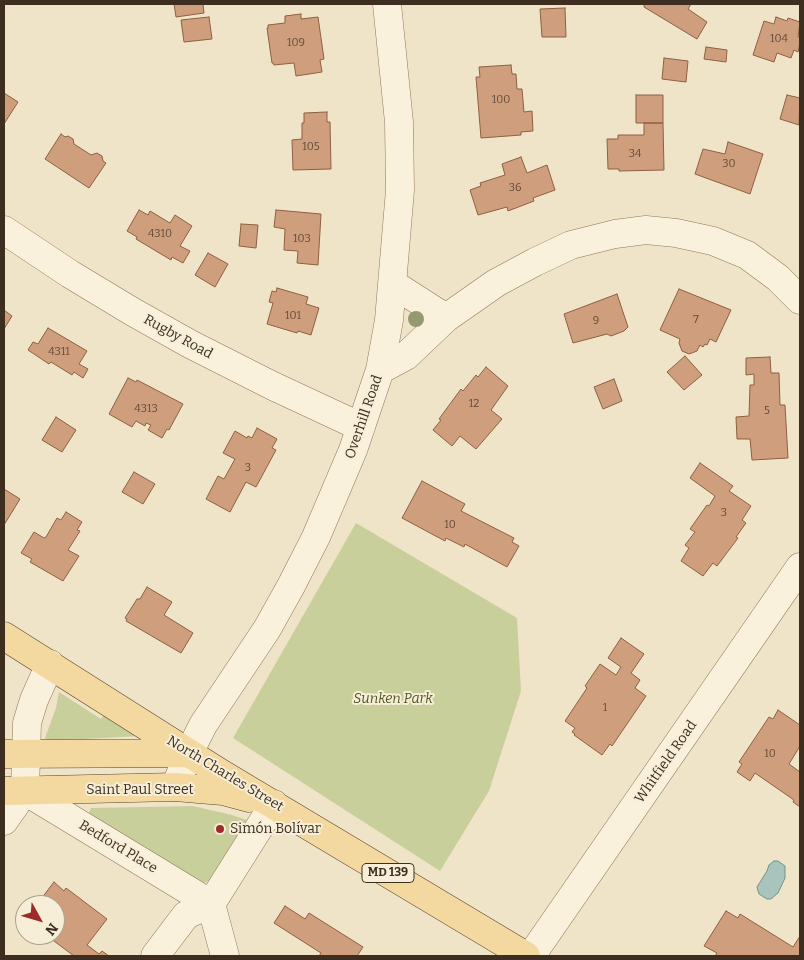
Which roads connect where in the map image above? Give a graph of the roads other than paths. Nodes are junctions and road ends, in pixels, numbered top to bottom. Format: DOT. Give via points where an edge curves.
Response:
graph roads {
  1 [pos="387,4"];
  2 [pos="4,230"];
  3 [pos="393,284"];
  4 [pos="800,300"];
  5 [pos="446,318"];
  6 [pos="380,370"];
  7 [pos="361,427"];
  8 [pos="800,567"];
  9 [pos="4,636"];
  10 [pos="50,664"];
  11 [pos="189,753"];
  12 [pos="15,754"];
  13 [pos="175,787"];
  14 [pos="14,791"];
  15 [pos="274,804"];
  16 [pos="4,821"];
  17 [pos="211,904"];
  18 [pos="155,956"];
  19 [pos="224,956"];
  20 [pos="526,956"];
  21 [pos="531,956"];
  1 -- 3 [label="street, Overhill Road" via="399,122 400,190"];
  2 -- 7 [label="street, Rugby Road" via="70,274 190,344"];
  3 -- 5 [label="street"];
  3 -- 6 [label="street, Overhill Road"];
  4 -- 5 [label="street" via="778,278 747,255 713,241 646,230 571,245 496,283"];
  5 -- 6 [label="street" via="406,356"];
  6 -- 7 [label="street, Overhill Road"];
  7 -- 11 [label="street, Overhill Road" via="334,495 291,586 203,725"];
  8 -- 21 [label="street, Whitfield Road"];
  9 -- 10 [label="main road, North Charles Street / MD 139"];
  10 -- 11 [label="main road, North Charles Street / MD 139"];
  10 -- 12 [label="street"];
  11 -- 12 [label="main road"];
  11 -- 13 [label="street, Overhill Road"];
  11 -- 15 [label="main road, North Charles Street / MD 139"];
  12 -- 14 [label="street"];
  13 -- 14 [label="main road, Saint Paul Street / MD 139"];
  13 -- 15 [label="main road, Saint Paul Street / MD 139" via="223,791"];
  14 -- 16 [label="street"];
  14 -- 17 [label="street, Bedford Place"];
  15 -- 17 [label="street"];
  15 -- 20 [label="main road, North Charles Street / MD 139"];
  17 -- 18 [label="street" via="186,915"];
  17 -- 19 [label="street"];
}
